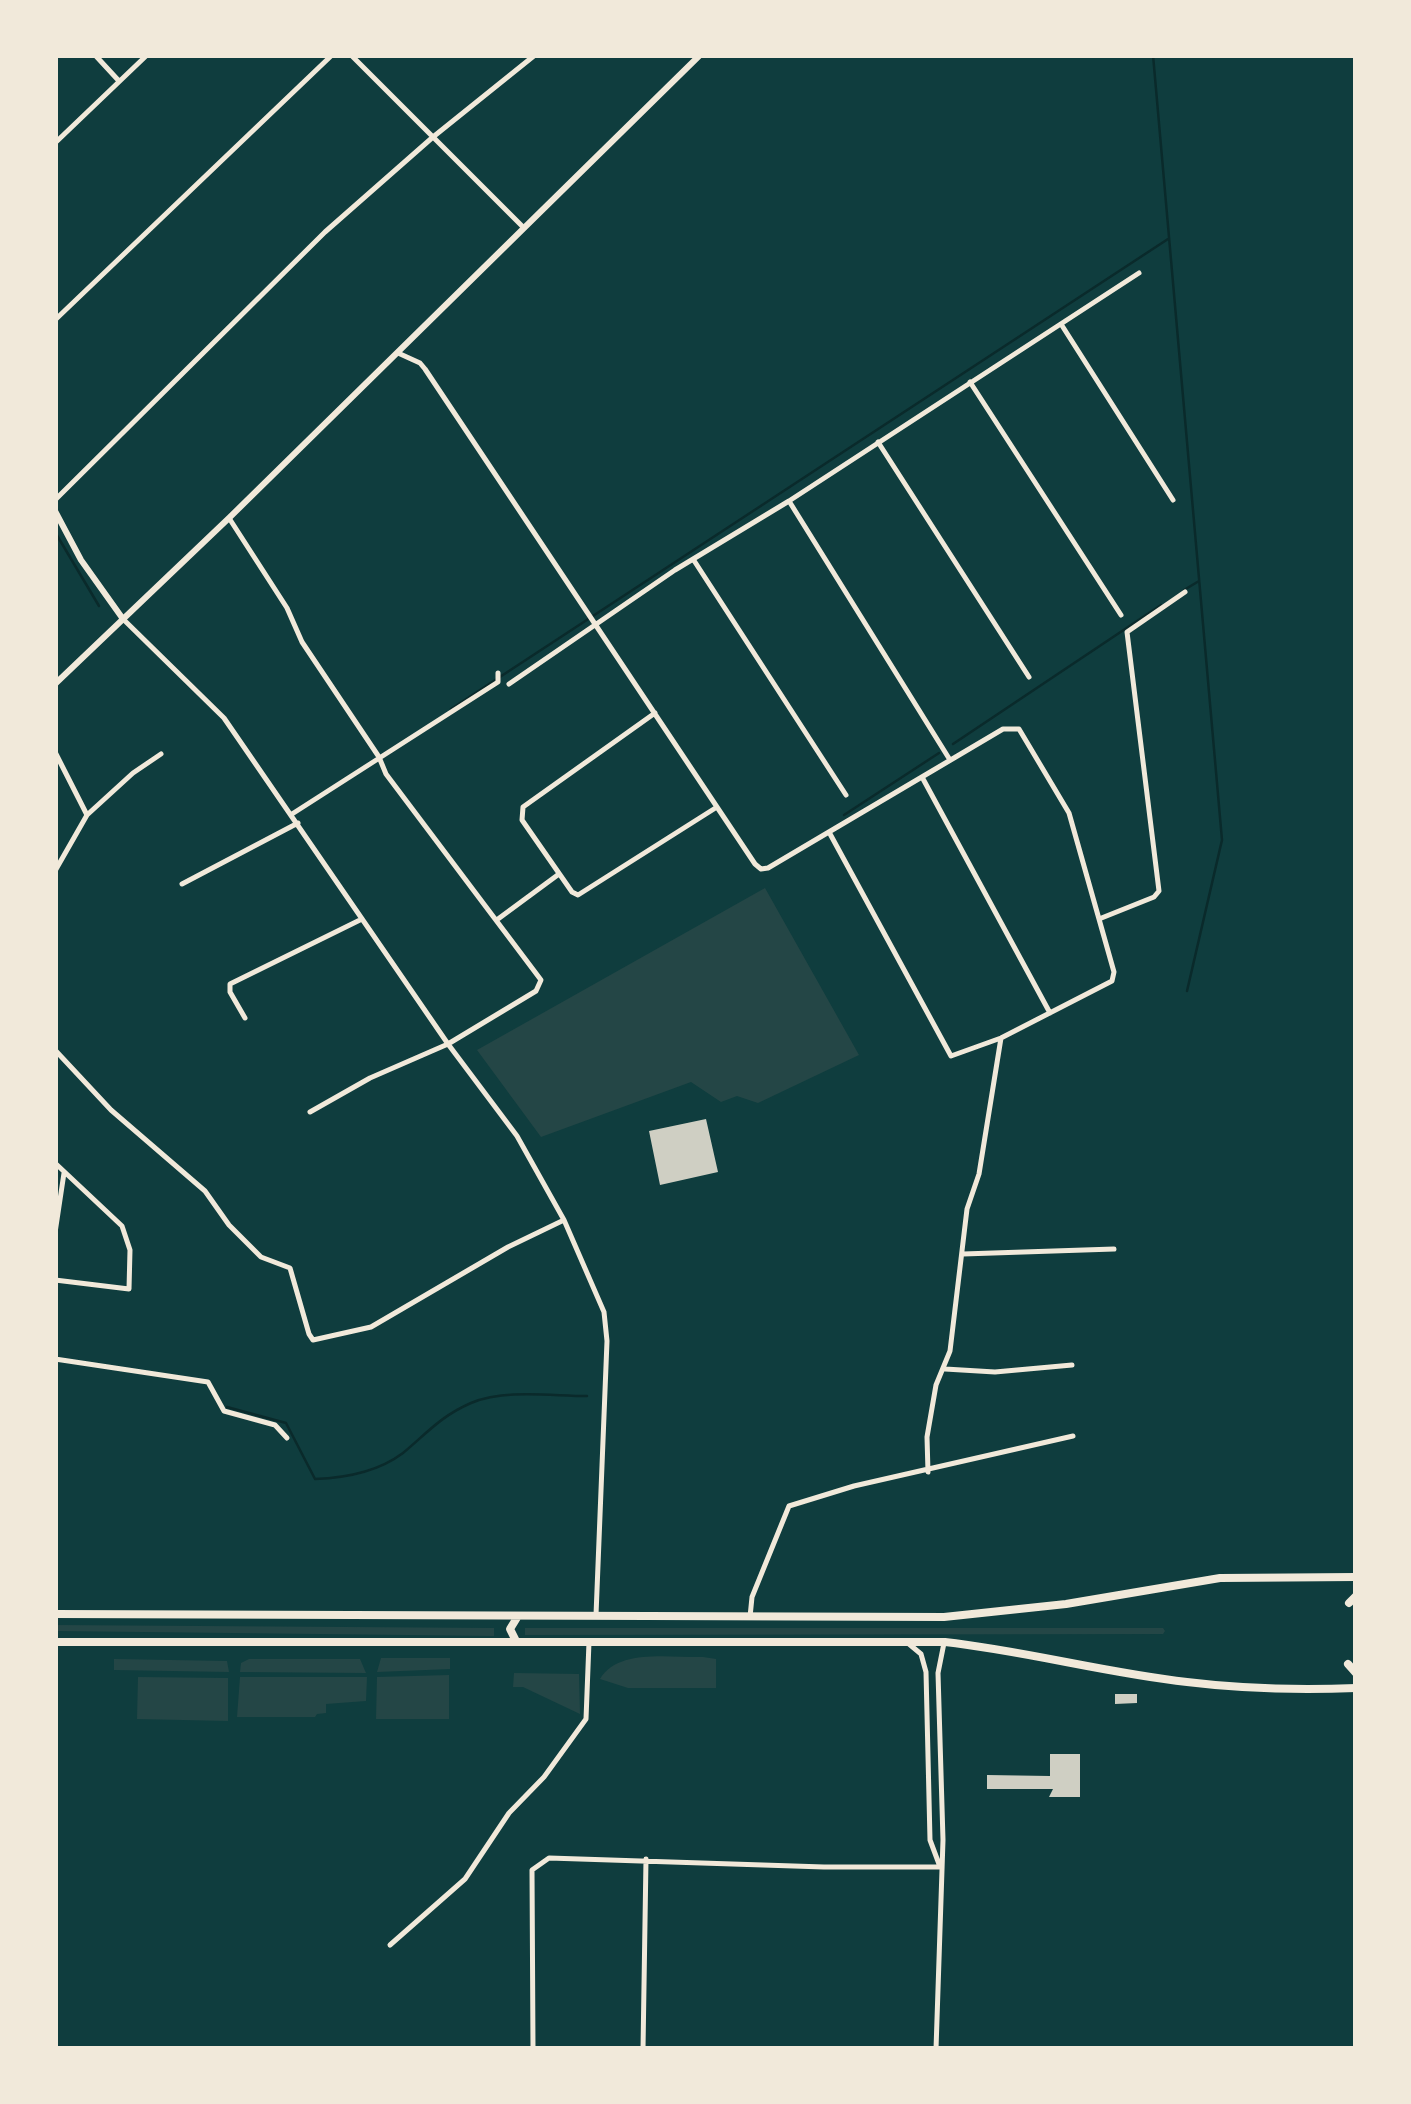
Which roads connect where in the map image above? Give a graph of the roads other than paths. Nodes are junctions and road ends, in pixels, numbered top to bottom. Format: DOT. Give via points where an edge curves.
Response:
graph roads {
  1 [pos="95,55"];
  2 [pos="147,55"];
  3 [pos="332,55"];
  4 [pos="351,55"];
  5 [pos="535,55"];
  6 [pos="700,55"];
  7 [pos="119,81"];
  8 [pos="433,137"];
  9 [pos="55,143"];
  10 [pos="522,226"];
  11 [pos="1139,273"];
  12 [pos="55,320"];
  13 [pos="1061,324"];
  14 [pos="398,353"];
  15 [pos="970,382"];
  16 [pos="878,442"];
  17 [pos="55,500"];
  18 [pos="1173,500"];
  19 [pos="789,501"];
  20 [pos="55,511"];
  21 [pos="229,518"];
  22 [pos="693,559"];
  23 [pos="1185,592"];
  24 [pos="1121,615"];
  25 [pos="123,619"];
  26 [pos="596,625"];
  27 [pos="498,673"];
  28 [pos="1030,676"];
  29 [pos="55,684"];
  30 [pos="509,684"];
  31 [pos="655,713"];
  32 [pos="55,752"];
  33 [pos="161,754"];
  34 [pos="379,757"];
  35 [pos="950,760"];
  36 [pos="922,777"];
  37 [pos="846,795"];
  38 [pos="717,807"];
  39 [pos="292,814"];
  40 [pos="87,815"];
  41 [pos="298,823"];
  42 [pos="829,832"];
  43 [pos="55,871"];
  44 [pos="560,874"];
  45 [pos="182,884"];
  46 [pos="362,919"];
  47 [pos="1099,919"];
  48 [pos="498,920"];
  49 [pos="1050,1014"];
  50 [pos="245,1018"];
  51 [pos="1001,1038"];
  52 [pos="448,1044"];
  53 [pos="55,1050"];
  54 [pos="310,1112"];
  55 [pos="55,1164"];
  56 [pos="64,1172"];
  57 [pos="564,1220"];
  58 [pos="55,1233"];
  59 [pos="1114,1249"];
  60 [pos="963,1254"];
  61 [pos="55,1280"];
  62 [pos="55,1359"];
  63 [pos="1072,1366"];
  64 [pos="945,1369"];
  65 [pos="1072,1436"];
  66 [pos="287,1438"];
  67 [pos="928,1472"];
  68 [pos="1356,1577"];
  69 [pos="55,1614"];
  70 [pos="518,1616"];
  71 [pos="596,1616"];
  72 [pos="750,1616"];
  73 [pos="902,1641"];
  74 [pos="55,1642"];
  75 [pos="517,1642"];
  76 [pos="589,1642"];
  77 [pos="945,1642"];
  78 [pos="1348,1664"];
  79 [pos="1356,1672"];
  80 [pos="1356,1688"];
  81 [pos="646,1859"];
  82 [pos="940,1866"];
  83 [pos="390,1945"];
  84 [pos="533,2049"];
  85 [pos="643,2049"];
  86 [pos="936,2049"];
  1 -- 7 [label="street"];
  2 -- 7 [label="street"];
  3 -- 12 [label="street"];
  4 -- 8 [label="street"];
  5 -- 8 [label="street"];
  6 -- 10 [label="street"];
  7 -- 9 [label="street"];
  8 -- 10 [label="street"];
  8 -- 17 [label="street" via="325,232"];
  10 -- 14 [label="street"];
  11 -- 13 [label="street"];
  13 -- 15 [label="street"];
  13 -- 18 [label="street"];
  14 -- 21 [label="street"];
  14 -- 26 [label="street" via="425,369"];
  15 -- 16 [label="street"];
  15 -- 24 [label="street"];
  16 -- 19 [label="street"];
  16 -- 28 [label="street"];
  19 -- 22 [label="street"];
  19 -- 35 [label="street"];
  20 -- 25 [label="street"];
  21 -- 25 [label="street"];
  21 -- 34 [label="street"];
  22 -- 26 [label="street"];
  22 -- 37 [label="street"];
  23 -- 47 [label="street" via="1127,632 1160,891"];
  25 -- 29 [label="street"];
  25 -- 39 [label="street" via="224,718"];
  26 -- 30 [label="street"];
  26 -- 31 [label="street"];
  27 -- 34 [label="street" via="498,682"];
  31 -- 38 [label="street"];
  31 -- 44 [label="street" via="523,807 522,820"];
  32 -- 40 [label="street"];
  33 -- 40 [label="street"];
  34 -- 39 [label="street"];
  34 -- 48 [label="street"];
  35 -- 36 [label="street"];
  35 -- 47 [label="street" via="1003,729 1024,734 1070,814"];
  36 -- 42 [label="street"];
  36 -- 49 [label="street"];
  38 -- 42 [label="street" via="761,869"];
  38 -- 44 [label="street" via="584,893 572,892"];
  39 -- 41 [label="street"];
  40 -- 43 [label="street"];
  41 -- 45 [label="street"];
  41 -- 46 [label="street"];
  42 -- 51 [label="street" via="946,1052 956,1056"];
  44 -- 48 [label="street"];
  46 -- 50 [label="street" via="230,984"];
  46 -- 52 [label="street"];
  47 -- 49 [label="street" via="1112,980"];
  48 -- 52 [label="street" via="540,986"];
  49 -- 51 [label="street"];
  51 -- 60 [label="street"];
  52 -- 54 [label="street"];
  52 -- 57 [label="street" via="516,1136"];
  53 -- 57 [label="street" via="110,1110 205,1190 261,1257 290,1268 313,1340 372,1327"];
  55 -- 56 [label="street"];
  56 -- 58 [label="street"];
  56 -- 61 [label="street" via="122,1226 130,1250 129,1289"];
  57 -- 71 [label="street" via="604,1312 607,1341"];
  59 -- 60 [label="street"];
  60 -- 64 [label="street"];
  62 -- 66 [label="street" via="208,1382 224,1412 276,1425"];
  63 -- 64 [label="street"];
  64 -- 67 [label="street" via="927,1438"];
  65 -- 67 [label="street"];
  67 -- 72 [label="street" via="789,1506"];
  68 -- 72 [label="highway" via="1220,1578 944,1617"];
  69 -- 70 [label="highway"];
  70 -- 71 [label="highway"];
  70 -- 75 [label="highway" via="510,1629"];
  71 -- 72 [label="highway"];
  73 -- 76 [label="highway"];
  73 -- 77 [label="highway"];
  73 -- 82 [label="street" via="925,1662 930,1840"];
  74 -- 75 [label="highway"];
  75 -- 76 [label="highway"];
  76 -- 83 [label="street" via="586,1720 465,1878"];
  77 -- 80 [label="highway" via="1184,1682"];
  77 -- 82 [label="street" via="938,1673"];
  78 -- 79 [label="highway"];
  81 -- 82 [label="street"];
  81 -- 84 [label="street" via="549,1858 532,1870"];
  81 -- 85 [label="street"];
  82 -- 86 [label="street"];
}
